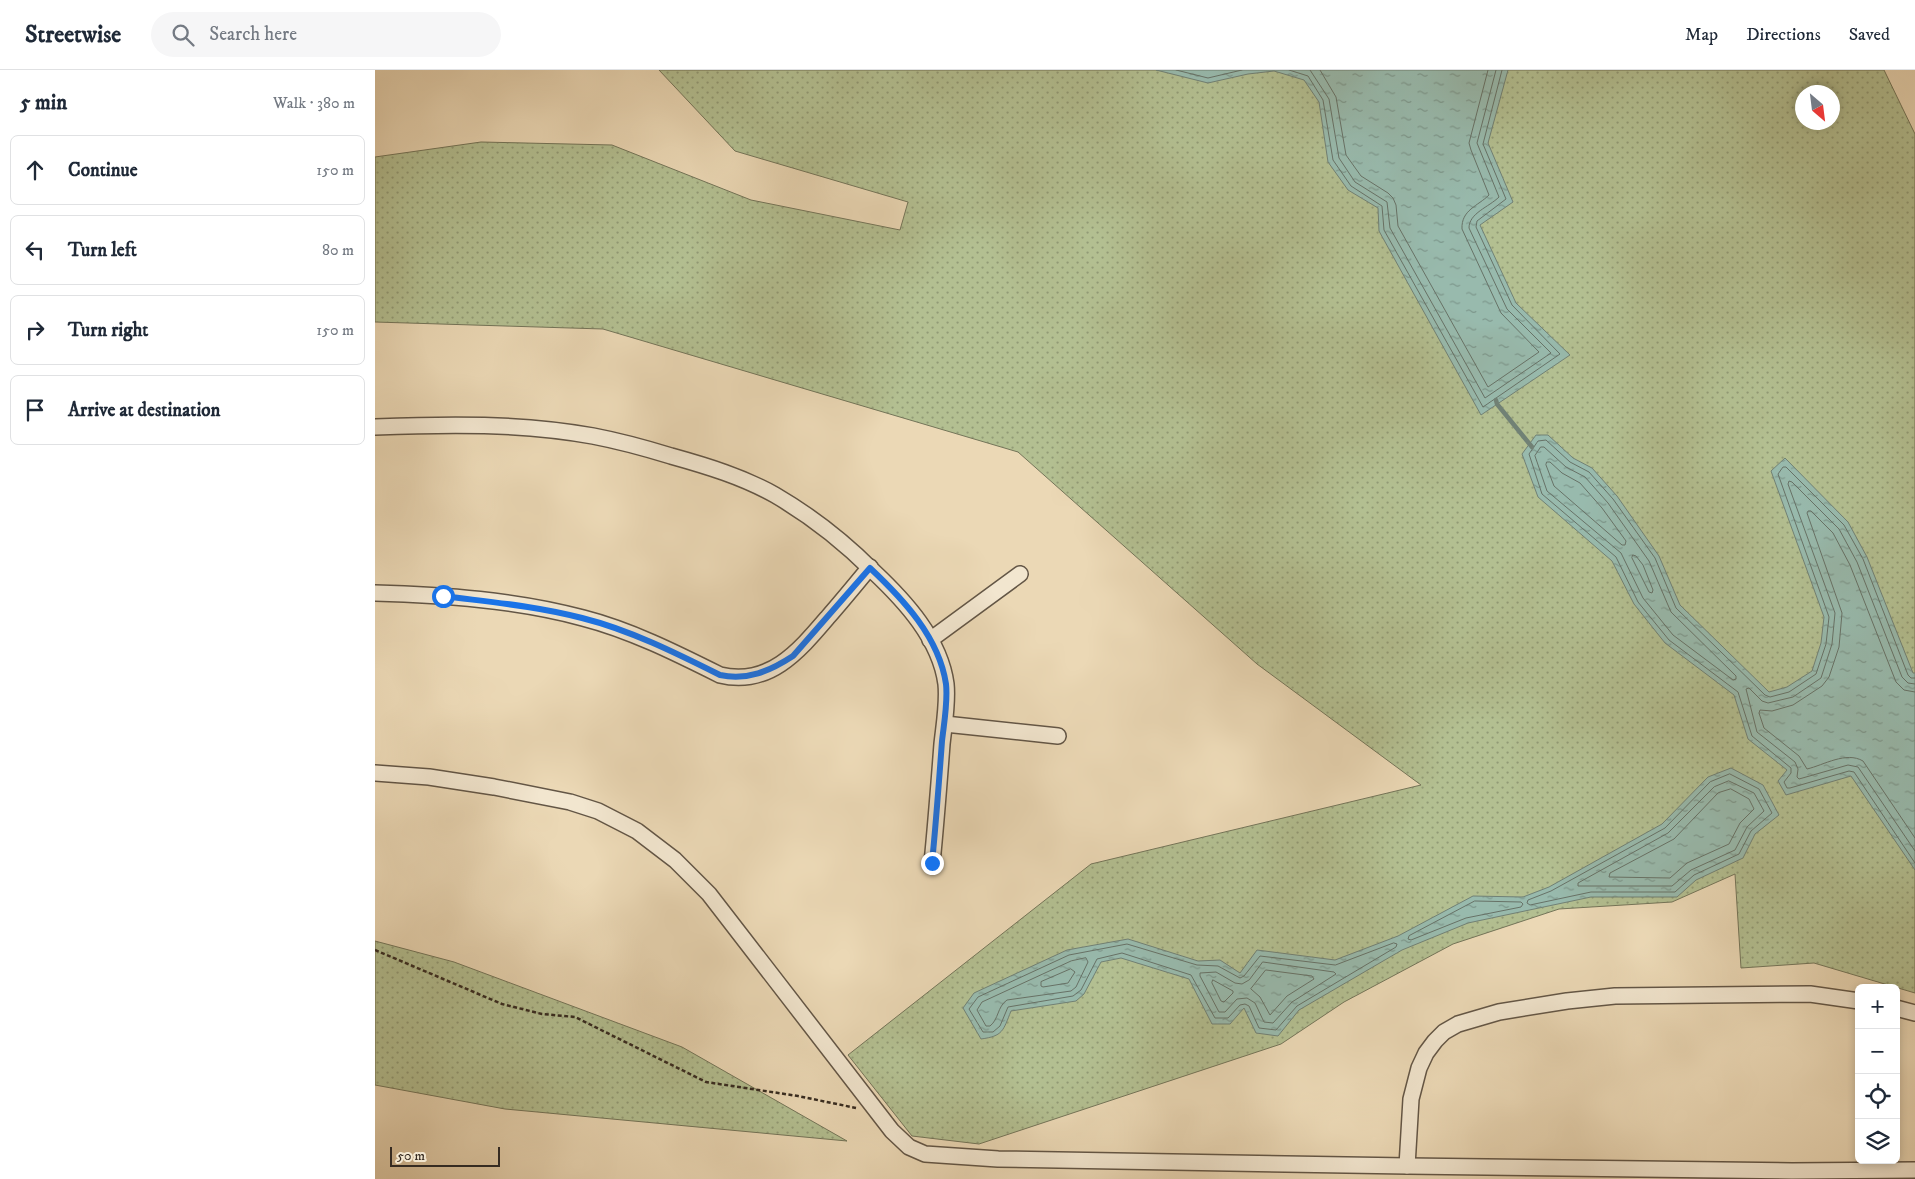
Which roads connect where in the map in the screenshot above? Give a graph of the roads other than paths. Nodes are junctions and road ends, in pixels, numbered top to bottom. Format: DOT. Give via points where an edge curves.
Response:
graph roads {
  1 [pos="375,427"];
  2 [pos="870,568"];
  3 [pos="1020,574"];
  4 [pos="375,592"];
  5 [pos="931,640"];
  6 [pos="945,724"];
  7 [pos="1058,736"];
  8 [pos="375,773"];
  9 [pos="932,863"];
  10 [pos="1855,1000"];
  11 [pos="1900,1009"];
  12 [pos="1915,1013"];
  13 [pos="1407,1166"];
  14 [pos="1915,1170"];
  15 [pos="1388,1172"];
  1 -- 2 [label="street" via="482,425 529,428 623,442 720,471 757,486 834,536"];
  2 -- 4 [label="street" via="793,656 767,671 733,678 628,633 583,618 475,600"];
  2 -- 5 [label="street" via="903,601"];
  3 -- 5 [label="street"];
  5 -- 6 [label="street" via="946,685"];
  6 -- 7 [label="street"];
  6 -- 9 [label="street"];
  8 -- 15 [label="street" via="429,776 552,798 598,811 637,831 675,860 719,906 900,1140 925,1154"];
  10 -- 13 [label="street" via="1809,994 1615,996 1499,1012 1458,1024 1435,1041 1419,1068 1411,1099"];
  11 -- 12 [label="street"];
  13 -- 14 [label="street"];
  13 -- 15 [label="street"];
}
